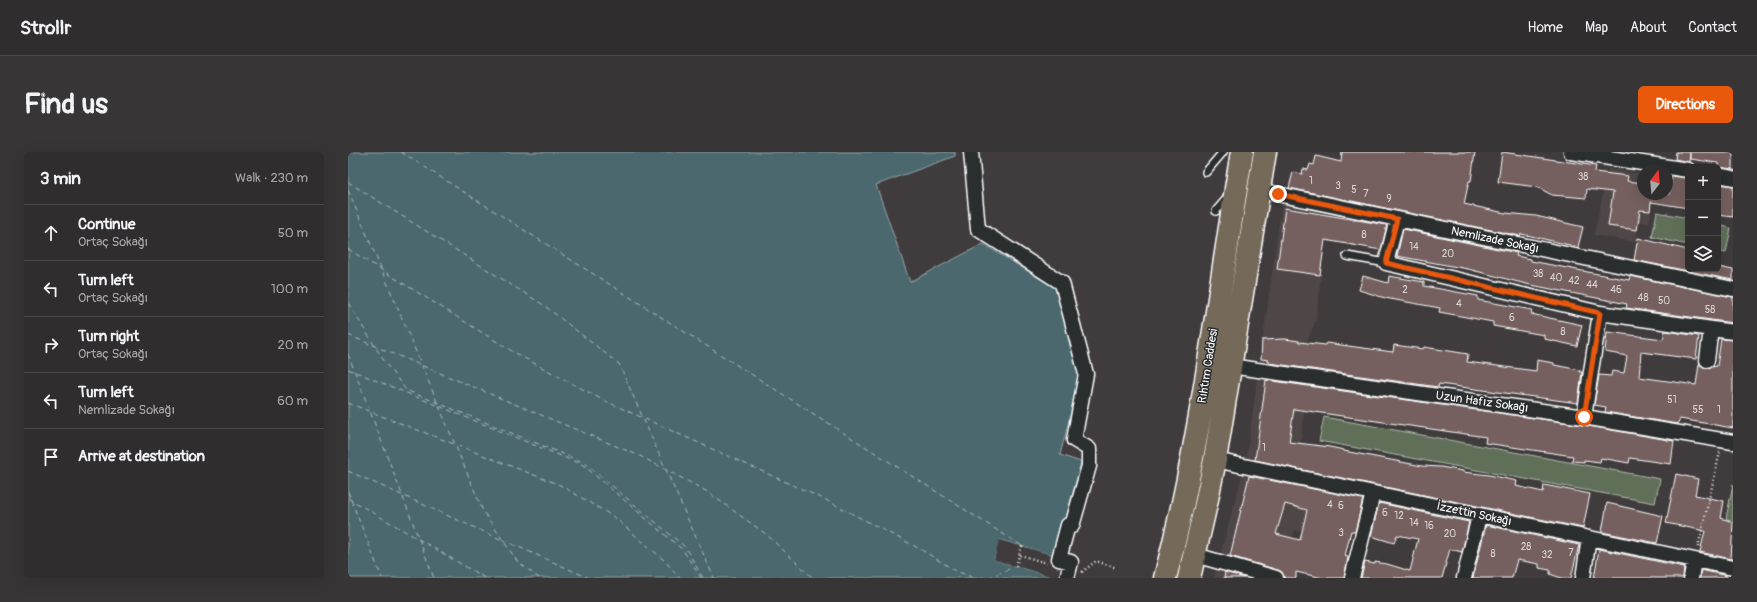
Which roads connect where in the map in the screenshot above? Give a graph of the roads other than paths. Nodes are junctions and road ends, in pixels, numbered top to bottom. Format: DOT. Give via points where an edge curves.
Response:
graph roads {
  1 [pos="971,152"];
  2 [pos="1227,152"];
  3 [pos="1265,152"];
  4 [pos="1571,152"];
  5 [pos="1621,156"];
  6 [pos="1685,169"];
  7 [pos="1206,172"];
  8 [pos="1721,176"];
  9 [pos="1733,178"];
  10 [pos="1236,188"];
  11 [pos="1258,190"];
  12 [pos="1216,211"];
  13 [pos="1397,219"];
  14 [pos="1347,256"];
  15 [pos="1386,263"];
  16 [pos="1733,289"];
  17 [pos="1600,313"];
  18 [pos="1711,329"];
  19 [pos="1733,332"];
  20 [pos="1707,360"];
  21 [pos="1230,366"];
  22 [pos="1584,417"];
  23 [pos="1728,441"];
  24 [pos="1215,460"];
  25 [pos="1373,493"];
  26 [pos="1479,516"];
  27 [pos="1589,538"];
  28 [pos="1195,555"];
  29 [pos="1694,560"];
  30 [pos="1733,568"];
  31 [pos="1067,578"];
  32 [pos="1165,578"];
  33 [pos="1189,578"];
  34 [pos="1276,578"];
  35 [pos="1352,578"];
  36 [pos="1464,578"];
  37 [pos="1583,578"];
  38 [pos="1691,578"];
  1 -- 31 [label="street" via="978,229 1062,282 1086,374 1074,440 1089,450 1089,466 1072,526 1068,525 1059,559 1071,562"];
  2 -- 7 [label="lane"];
  2 -- 10 [label="main road, Rıhtım Caddesi"];
  3 -- 11 [label="main road, Rıhtım Caddesi"];
  4 -- 5 [label="street"];
  5 -- 6 [label="street"];
  8 -- 9 [label="street"];
  10 -- 12 [label="lane"];
  10 -- 32 [label="main road, Rıhtım Caddesi" via="1194,453 1180,523"];
  11 -- 13 [label="street, Nemlizade Sokağı"];
  11 -- 21 [label="main road, Rıhtım Caddesi"];
  13 -- 15 [label="street"];
  13 -- 16 [label="street, Nemlizade Sokağı"];
  14 -- 15 [label="lane"];
  15 -- 17 [label="street"];
  17 -- 18 [label="street"];
  17 -- 22 [label="street"];
  18 -- 19 [label="street"];
  18 -- 20 [label="street"];
  21 -- 22 [label="street, Uzun Hafız Sokağı"];
  21 -- 24 [label="main road, Rıhtım Caddesi"];
  22 -- 23 [label="street, Uzun Hafız Sokağı"];
  24 -- 25 [label="street, İzzettin Sokağı"];
  24 -- 28 [label="main road, Rıhtım Caddesi"];
  25 -- 26 [label="street, İzzettin Sokağı"];
  25 -- 35 [label="street"];
  26 -- 27 [label="street, İzzettin Sokağı"];
  26 -- 36 [label="street"];
  27 -- 29 [label="street, İzzettin Sokağı"];
  27 -- 37 [label="street"];
  28 -- 33 [label="main road, Rıhtım Caddesi"];
  28 -- 34 [label="street"];
  29 -- 30 [label="street, İzzettin Sokağı"];
  29 -- 38 [label="street"];
}
